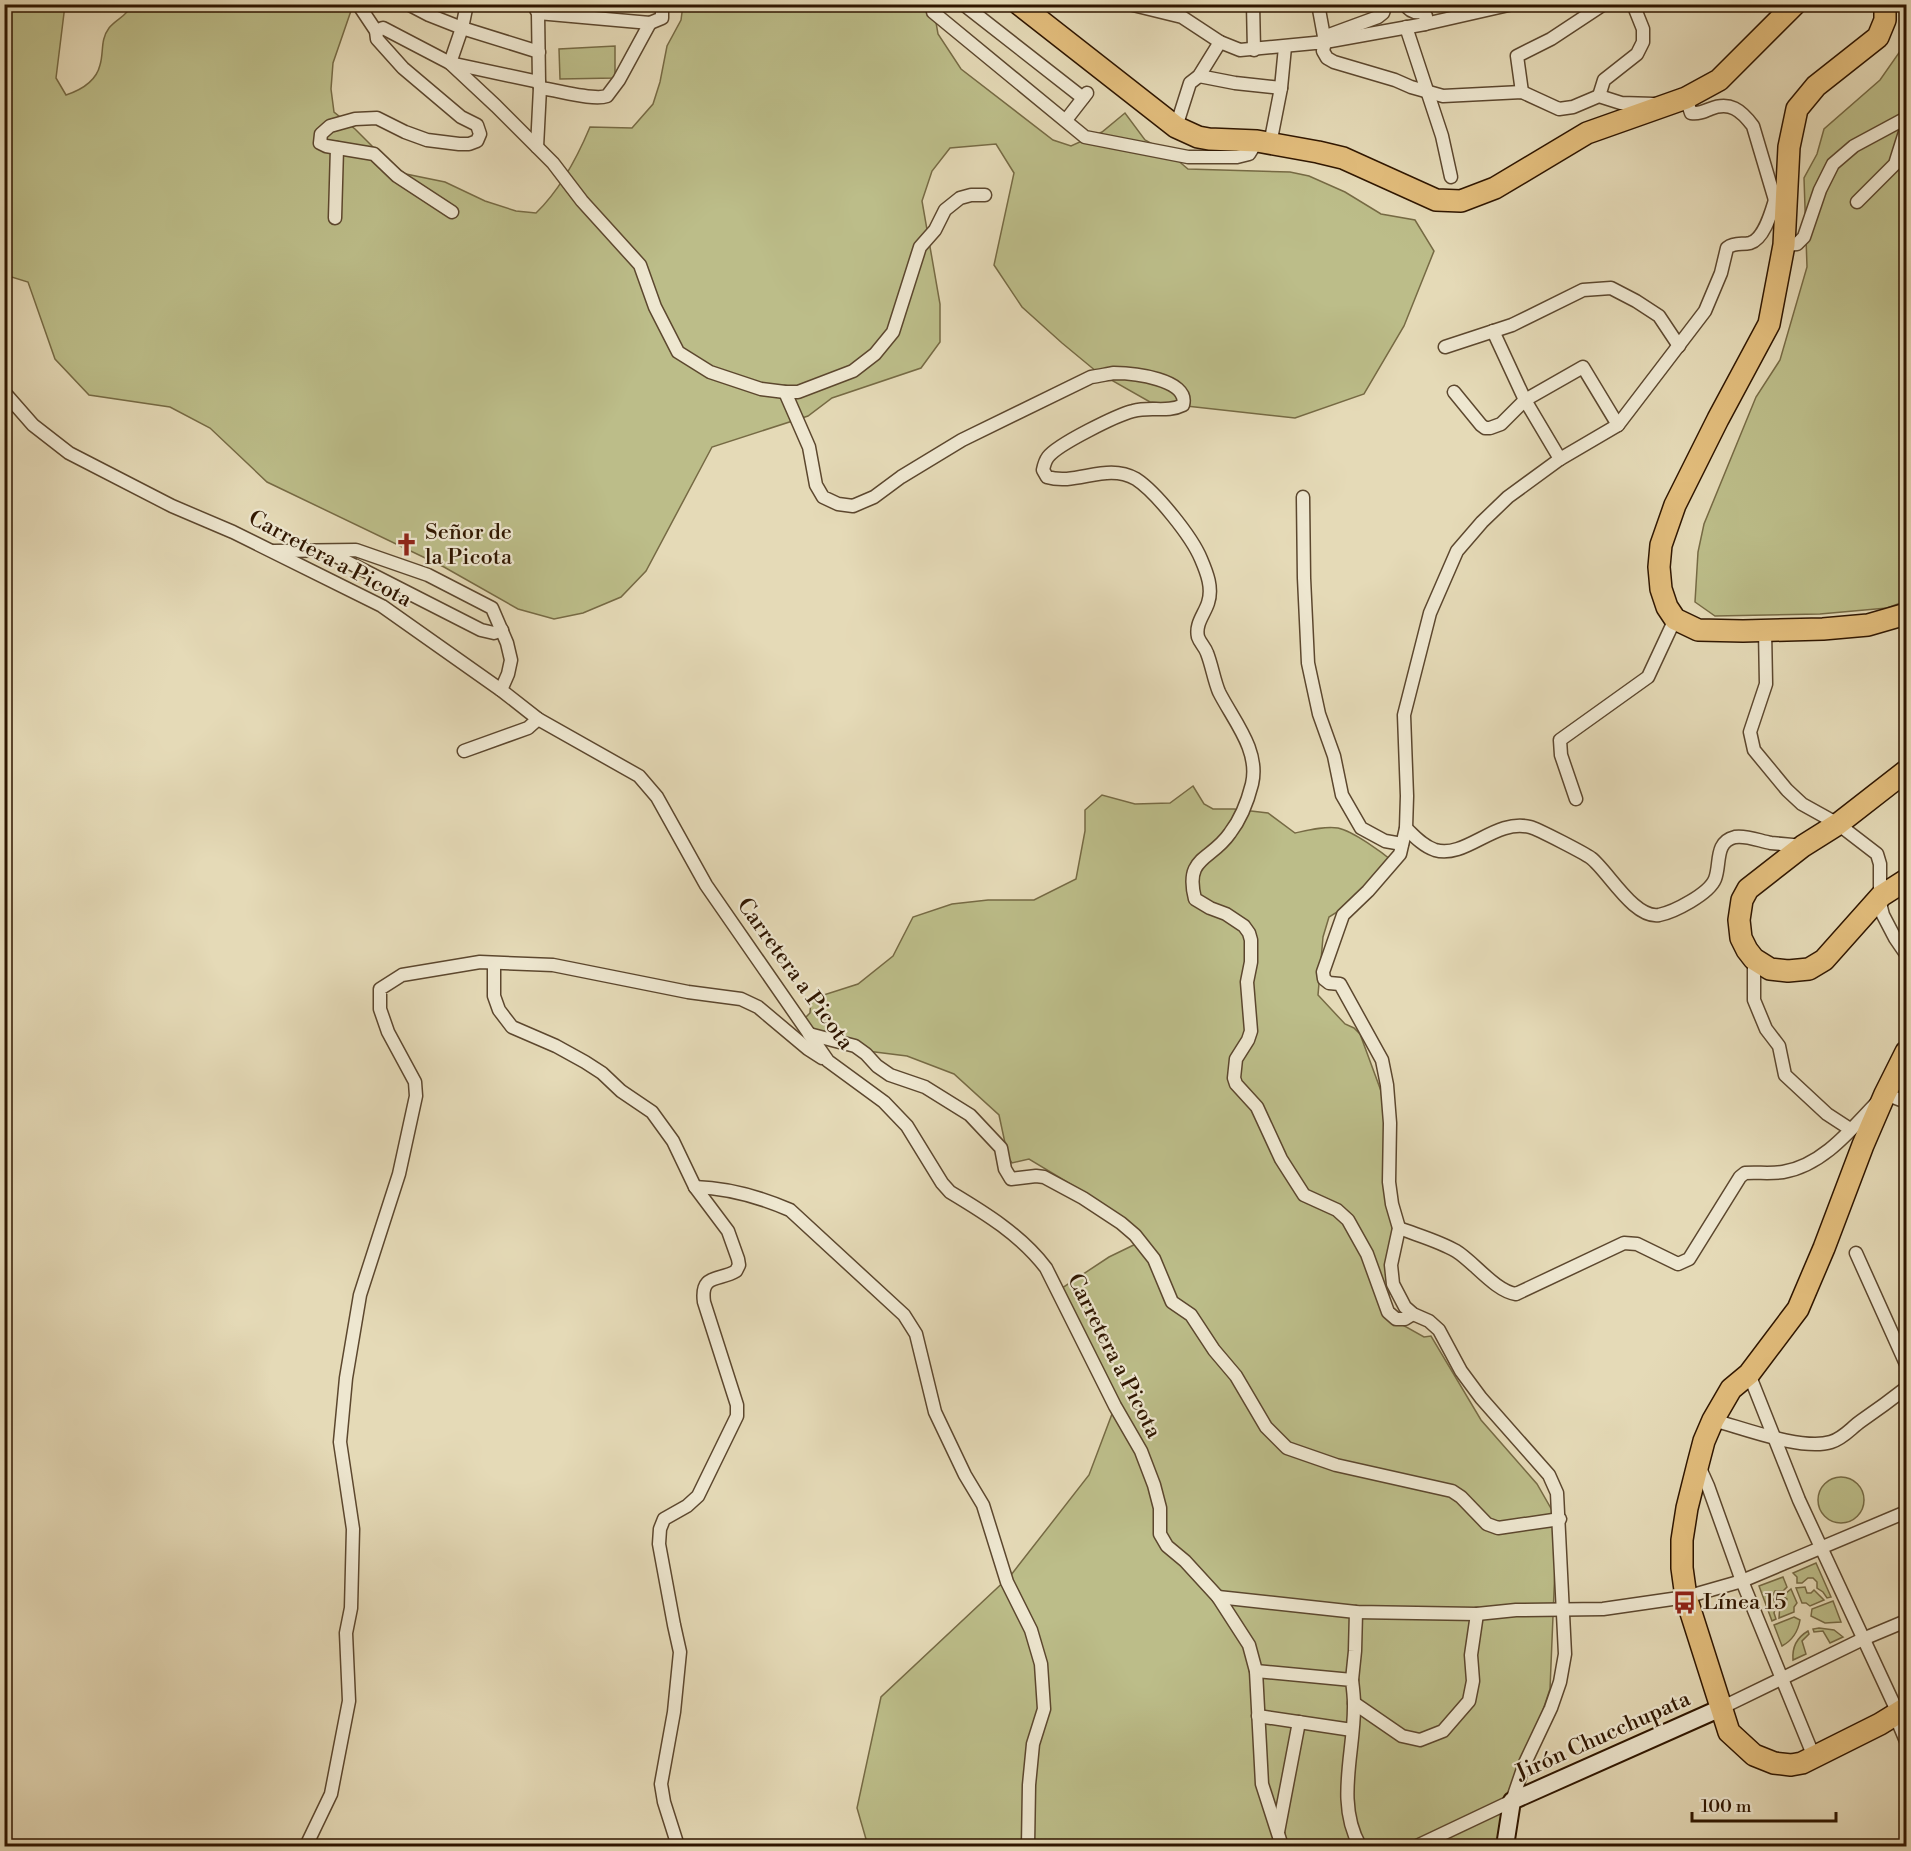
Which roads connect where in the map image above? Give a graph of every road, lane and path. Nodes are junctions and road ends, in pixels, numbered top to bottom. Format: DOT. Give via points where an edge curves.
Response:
graph roads {
  1 [pos="358,4"];
  2 [pos="408,4"];
  3 [pos="467,4"];
  4 [pos="662,4"];
  5 [pos="963,4"];
  6 [pos="1019,4"];
  7 [pos="1253,4"];
  8 [pos="1317,4"];
  9 [pos="1406,4"];
  10 [pos="1513,4"];
  11 [pos="1604,4"];
  12 [pos="1634,4"];
  13 [pos="1795,4"];
  14 [pos="1885,4"];
  15 [pos="1131,5"];
  16 [pos="1386,5"];
  17 [pos="1149,6"];
  18 [pos="536,9"];
  19 [pos="933,12"];
  20 [pos="656,21"];
  21 [pos="1425,24"];
  22 [pos="1407,27"];
  23 [pos="462,28"];
  24 [pos="376,31"];
  25 [pos="1325,39"];
  26 [pos="1220,42"];
  27 [pos="1285,47"];
  28 [pos="1254,50"];
  29 [pos="539,52"];
  30 [pos="450,63"];
  31 [pos="1199,76"];
  32 [pos="539,85"];
  33 [pos="1281,88"];
  34 [pos="1522,92"];
  35 [pos="1429,93"];
  36 [pos="1599,96"];
  37 [pos="1677,101"];
  38 [pos="1906,118"];
  39 [pos="1066,120"];
  40 [pos="1176,127"];
  41 [pos="1906,129"];
  42 [pos="1264,143"];
  43 [pos="537,147"];
  44 [pos="337,148"];
  45 [pos="1451,177"];
  46 [pos="985,195"];
  47 [pos="1857,202"];
  48 [pos="1781,206"];
  49 [pos="452,212"];
  50 [pos="335,218"];
  51 [pos="1784,245"];
  52 [pos="1493,331"];
  53 [pos="1679,346"];
  54 [pos="1445,347"];
  55 [pos="4,392"];
  56 [pos="785,392"];
  57 [pos="1454,392"];
  58 [pos="1525,400"];
  59 [pos="1618,425"];
  60 [pos="1560,459"];
  61 [pos="1303,497"];
  62 [pos="272,551"];
  63 [pos="325,551"];
  64 [pos="1906,614"];
  65 [pos="1675,620"];
  66 [pos="502,630"];
  67 [pos="1766,630"];
  68 [pos="501,690"];
  69 [pos="538,719"];
  70 [pos="464,751"];
  71 [pos="1906,771"];
  72 [pos="1576,799"];
  73 [pos="1838,824"];
  74 [pos="1406,828"];
  75 [pos="1402,844"];
  76 [pos="1803,846"];
  77 [pos="1906,880"];
  78 [pos="1881,896"];
  79 [pos="1906,954"];
  80 [pos="1755,959"];
  81 [pos="494,964"];
  82 [pos="809,1034"];
  83 [pos="1906,1052"];
  84 [pos="828,1062"];
  85 [pos="1885,1094"];
  86 [pos="1906,1102"];
  87 [pos="1850,1129"];
  88 [pos="695,1186"];
  89 [pos="1399,1228"];
  90 [pos="1856,1253"];
  91 [pos="1413,1314"];
  92 [pos="1906,1364"];
  93 [pos="1749,1374"];
  94 [pos="1906,1388"];
  95 [pos="1713,1420"];
  96 [pos="1775,1437"];
  97 [pos="1698,1464"];
  98 [pos="1906,1512"];
  99 [pos="1560,1519"];
  100 [pos="1821,1549"];
  101 [pos="1742,1581"];
  102 [pos="1218,1597"];
  103 [pos="1686,1597"];
  104 [pos="1562,1608"];
  105 [pos="1356,1612"];
  106 [pos="1477,1614"];
  107 [pos="1906,1621"];
  108 [pos="1863,1639"];
  109 [pos="1256,1671"];
  110 [pos="1782,1679"];
  111 [pos="1352,1680"];
  112 [pos="1354,1703"];
  113 [pos="1721,1708"];
  114 [pos="1900,1712"];
  115 [pos="1258,1716"];
  116 [pos="1299,1722"];
  117 [pos="1352,1730"];
  118 [pos="1906,1741"];
  119 [pos="1814,1757"];
  120 [pos="1512,1801"];
  121 [pos="1277,1833"];
  122 [pos="306,1846"];
  123 [pos="678,1846"];
  124 [pos="1028,1846"];
  125 [pos="1282,1846"];
  126 [pos="1360,1846"];
  127 [pos="1417,1846"];
  128 [pos="1505,1846"];
  1 -- 24 [label="street"];
  2 -- 23 [label="street"];
  3 -- 23 [label="street"];
  4 -- 20 [label="street"];
  5 -- 39 [label="street" via="1085,95"];
  6 -- 40 [label="highway"];
  7 -- 28 [label="street"];
  8 -- 25 [label="street"];
  9 -- 21 [label="street" via="1408,9 1426,16"];
  10 -- 21 [label="street"];
  11 -- 34 [label="street" via="1517,56"];
  12 -- 36 [label="street" via="1643,42 1637,54 1604,80"];
  13 -- 37 [label="highway" via="1719,80"];
  14 -- 48 [label="highway" via="1886,20 1878,37 1816,87 1797,109"];
  15 -- 17 [label="street"];
  16 -- 25 [label="street" via="1383,13 1368,22"];
  17 -- 26 [label="street" via="1182,18"];
  18 -- 20 [label="street"];
  18 -- 29 [label="street"];
  19 -- 39 [label="street"];
  20 -- 32 [label="street" via="607,96 594,99"];
  21 -- 22 [label="street"];
  22 -- 25 [label="street"];
  22 -- 35 [label="street"];
  23 -- 29 [label="street"];
  23 -- 30 [label="street"];
  24 -- 30 [label="street" via="392,31"];
  24 -- 44 [label="street" via="377,39 403,68 461,117 477,125 480,134 477,141 469,144 427,140 377,118 355,119 321,134 320,143"];
  25 -- 27 [label="street"];
  25 -- 35 [label="street" via="1323,51 1334,62"];
  26 -- 28 [label="street" via="1240,50"];
  26 -- 31 [label="street"];
  27 -- 28 [label="street"];
  27 -- 33 [label="street"];
  29 -- 32 [label="street"];
  30 -- 32 [label="street"];
  30 -- 43 [label="street"];
  31 -- 33 [label="street"];
  31 -- 40 [label="street" via="1190,83"];
  32 -- 43 [label="street"];
  33 -- 42 [label="street"];
  34 -- 35 [label="street" via="1443,96"];
  34 -- 36 [label="street" via="1559,109"];
  35 -- 45 [label="street"];
  36 -- 37 [label="street" via="1622,103"];
  37 -- 42 [label="highway" via="1587,133 1495,188 1461,201 1436,200 1343,158"];
  37 -- 48 [label="street" via="1691,113 1720,105 1734,107 1747,118"];
  38 -- 51 [label="street" via="1854,146 1833,164 1804,237 1797,244"];
  39 -- 42 [label="street" via="1085,137 1188,157 1237,157"];
  40 -- 42 [label="highway" via="1209,139"];
  41 -- 47 [label="street" via="1895,164"];
  43 -- 56 [label="street" via="640,265 678,352 710,372 761,389"];
  44 -- 49 [label="street" via="374,154 397,176"];
  44 -- 50 [label="street"];
  46 -- 56 [label="street" via="960,198 945,210 920,247 893,332 875,354 853,371 798,392"];
  48 -- 51 [label="highway"];
  48 -- 53 [label="street" via="1770,215 1757,240 1727,248 1705,311"];
  51 -- 65 [label="highway" via="1769,324 1674,505 1661,545 1661,589"];
  52 -- 53 [label="street" via="1583,290 1611,288 1659,316"];
  52 -- 54 [label="street"];
  52 -- 58 [label="street"];
  53 -- 59 [label="street"];
  55 -- 62 [label="street, Carretera a Picota" via="33,425 69,453"];
  56 -- 91 [label="street" via="809,447 819,491 838,504 853,506 874,497 962,441 1091,377 1136,374 1163,381 1182,392 1183,405 1132,411 1064,445 1049,455 1042,470 1056,480 1110,472 1135,479 1153,493 1200,556 1210,586 1198,636 1218,690 1246,741 1254,775 1231,833 1202,858 1193,871 1192,886 1195,899 1244,926 1251,940 1247,982 1251,1031 1236,1059 1234,1078 1257,1107 1281,1159 1304,1194 1337,1210 1348,1220 1367,1254 1389,1312 1396,1319"];
  57 -- 58 [label="street" via="1485,428 1501,424"];
  58 -- 59 [label="street" via="1583,367"];
  58 -- 60 [label="street"];
  59 -- 60 [label="street"];
  60 -- 74 [label="street" via="1508,497 1482,522 1458,551 1430,613 1404,714"];
  61 -- 75 [label="street" via="1308,663 1342,795 1361,828 1385,841"];
  62 -- 63 [label="street"];
  62 -- 68 [label="street, Carretera a Picota" via="382,606"];
  63 -- 66 [label="street" via="481,630"];
  63 -- 66 [label="street" via="356,550 428,575 492,609"];
  64 -- 67 [label="highway" via="1868,625"];
  65 -- 67 [label="highway" via="1698,630"];
  65 -- 72 [label="street" via="1648,677 1560,740"];
  66 -- 68 [label="street" via="511,660"];
  67 -- 73 [label="street" via="1766,684 1750,732 1754,750 1802,804"];
  68 -- 69 [label="street, Carretera a Picota"];
  69 -- 70 [label="street" via="528,728"];
  69 -- 82 [label="street, Carretera a Picota" via="639,776 657,797 706,885"];
  71 -- 73 [label="highway"];
  73 -- 76 [label="highway"];
  73 -- 78 [label="street" via="1877,854"];
  74 -- 75 [label="street"];
  74 -- 76 [label="street" via="1423,844 1448,851 1500,829 1530,827 1590,857 1624,896 1654,915 1662,915 1703,895 1715,879 1723,844 1734,837"];
  75 -- 89 [label="street" via="1390,867 1343,915 1323,972 1329,983 1340,984 1382,1060 1390,1123 1389,1182"];
  76 -- 80 [label="highway" via="1744,894 1740,929 1747,950"];
  77 -- 78 [label="highway"];
  78 -- 79 [label="street" via="1883,915"];
  78 -- 80 [label="highway" via="1824,960 1809,969 1779,971"];
  80 -- 87 [label="street" via="1754,1000 1766,1029 1779,1046 1785,1075 1827,1114"];
  81 -- 84 [label="street" via="553,965 741,999 758,1007"];
  81 -- 88 [label="street" via="494,996 512,1026 585,1062 652,1112 673,1142"];
  81 -- 122 [label="street" via="480,962 402,975 380,988 380,1009 415,1082 416,1096 399,1174 360,1295 346,1378 340,1442 353,1529 351,1608 346,1632 349,1701 331,1794"];
  82 -- 84 [label="street, Carretera a Picota"];
  82 -- 99 [label="street" via="855,1046 890,1075 925,1087 970,1115 1001,1148 1011,1179 1044,1177 1128,1229 1154,1259 1172,1302 1191,1315 1236,1376 1266,1427 1287,1448 1336,1465 1452,1491 1492,1527"];
  83 -- 85 [label="highway"];
  84 -- 102 [label="street, Carretera a Picota" via="884,1102 907,1126 950,1192 1014,1234 1046,1268 1109,1396 1141,1451 1160,1508 1160,1534"];
  85 -- 86 [label="street"];
  85 -- 87 [label="street"];
  85 -- 93 [label="highway" via="1798,1308"];
  87 -- 89 [label="street" via="1825,1155 1803,1166 1783,1172 1745,1173 1689,1259 1678,1264 1637,1244 1624,1243 1516,1294 1508,1292 1456,1251"];
  88 -- 123 [label="street" via="728,1231 738,1259 736,1271 713,1278 703,1292 737,1416 698,1496 664,1519 660,1529 659,1544 680,1652 661,1784"];
  88 -- 124 [label="street" via="720,1188 790,1210 904,1315 916,1334 935,1412 983,1505 1007,1582 1031,1630 1041,1664 1044,1709 1034,1744 1029,1785"];
  89 -- 91 [label="street" via="1391,1265 1393,1284"];
  90 -- 92 [label="street"];
  91 -- 99 [label="street" via="1439,1330 1481,1398 1549,1475 1557,1493"];
  93 -- 95 [label="highway" via="1731,1389"];
  93 -- 96 [label="street"];
  94 -- 96 [label="street" via="1831,1442 1809,1444"];
  95 -- 96 [label="street"];
  95 -- 97 [label="highway"];
  96 -- 100 [label="street"];
  97 -- 101 [label="street"];
  97 -- 103 [label="highway" via="1682,1540"];
  98 -- 100 [label="street"];
  99 -- 104 [label="street"];
  100 -- 101 [label="street"];
  100 -- 108 [label="street"];
  101 -- 103 [label="street"];
  101 -- 110 [label="street"];
  102 -- 105 [label="street"];
  102 -- 109 [label="street, Carretera a Picota" via="1249,1645"];
  103 -- 104 [label="street" via="1604,1609"];
  103 -- 113 [label="highway"];
  104 -- 106 [label="street"];
  104 -- 120 [label="street" via="1565,1654 1560,1682"];
  105 -- 106 [label="street"];
  105 -- 111 [label="street"];
  106 -- 112 [label="street" via="1469,1701 1443,1731 1420,1740 1402,1736"];
  107 -- 108 [label="street"];
  108 -- 110 [label="street"];
  108 -- 114 [label="street"];
  109 -- 111 [label="street"];
  109 -- 115 [label="street, Carretera a Picota"];
  110 -- 113 [label="street"];
  110 -- 119 [label="street"];
  111 -- 112 [label="street"];
  112 -- 117 [label="street"];
  113 -- 119 [label="highway" via="1729,1732 1754,1755 1791,1765"];
  113 -- 120 [label="street, Jirón Chucchupata"];
  114 -- 118 [label="street"];
  114 -- 119 [label="highway"];
  115 -- 116 [label="street"];
  115 -- 121 [label="street, Carretera a Picota" via="1262,1784"];
  116 -- 117 [label="street"];
  116 -- 121 [label="street"];
  117 -- 126 [label="street" via="1346,1791 1354,1835"];
  120 -- 127 [label="street"];
  120 -- 128 [label="street, Jirón Chucchupata"];
  121 -- 125 [label="street, Carretera a Picota"];
}
